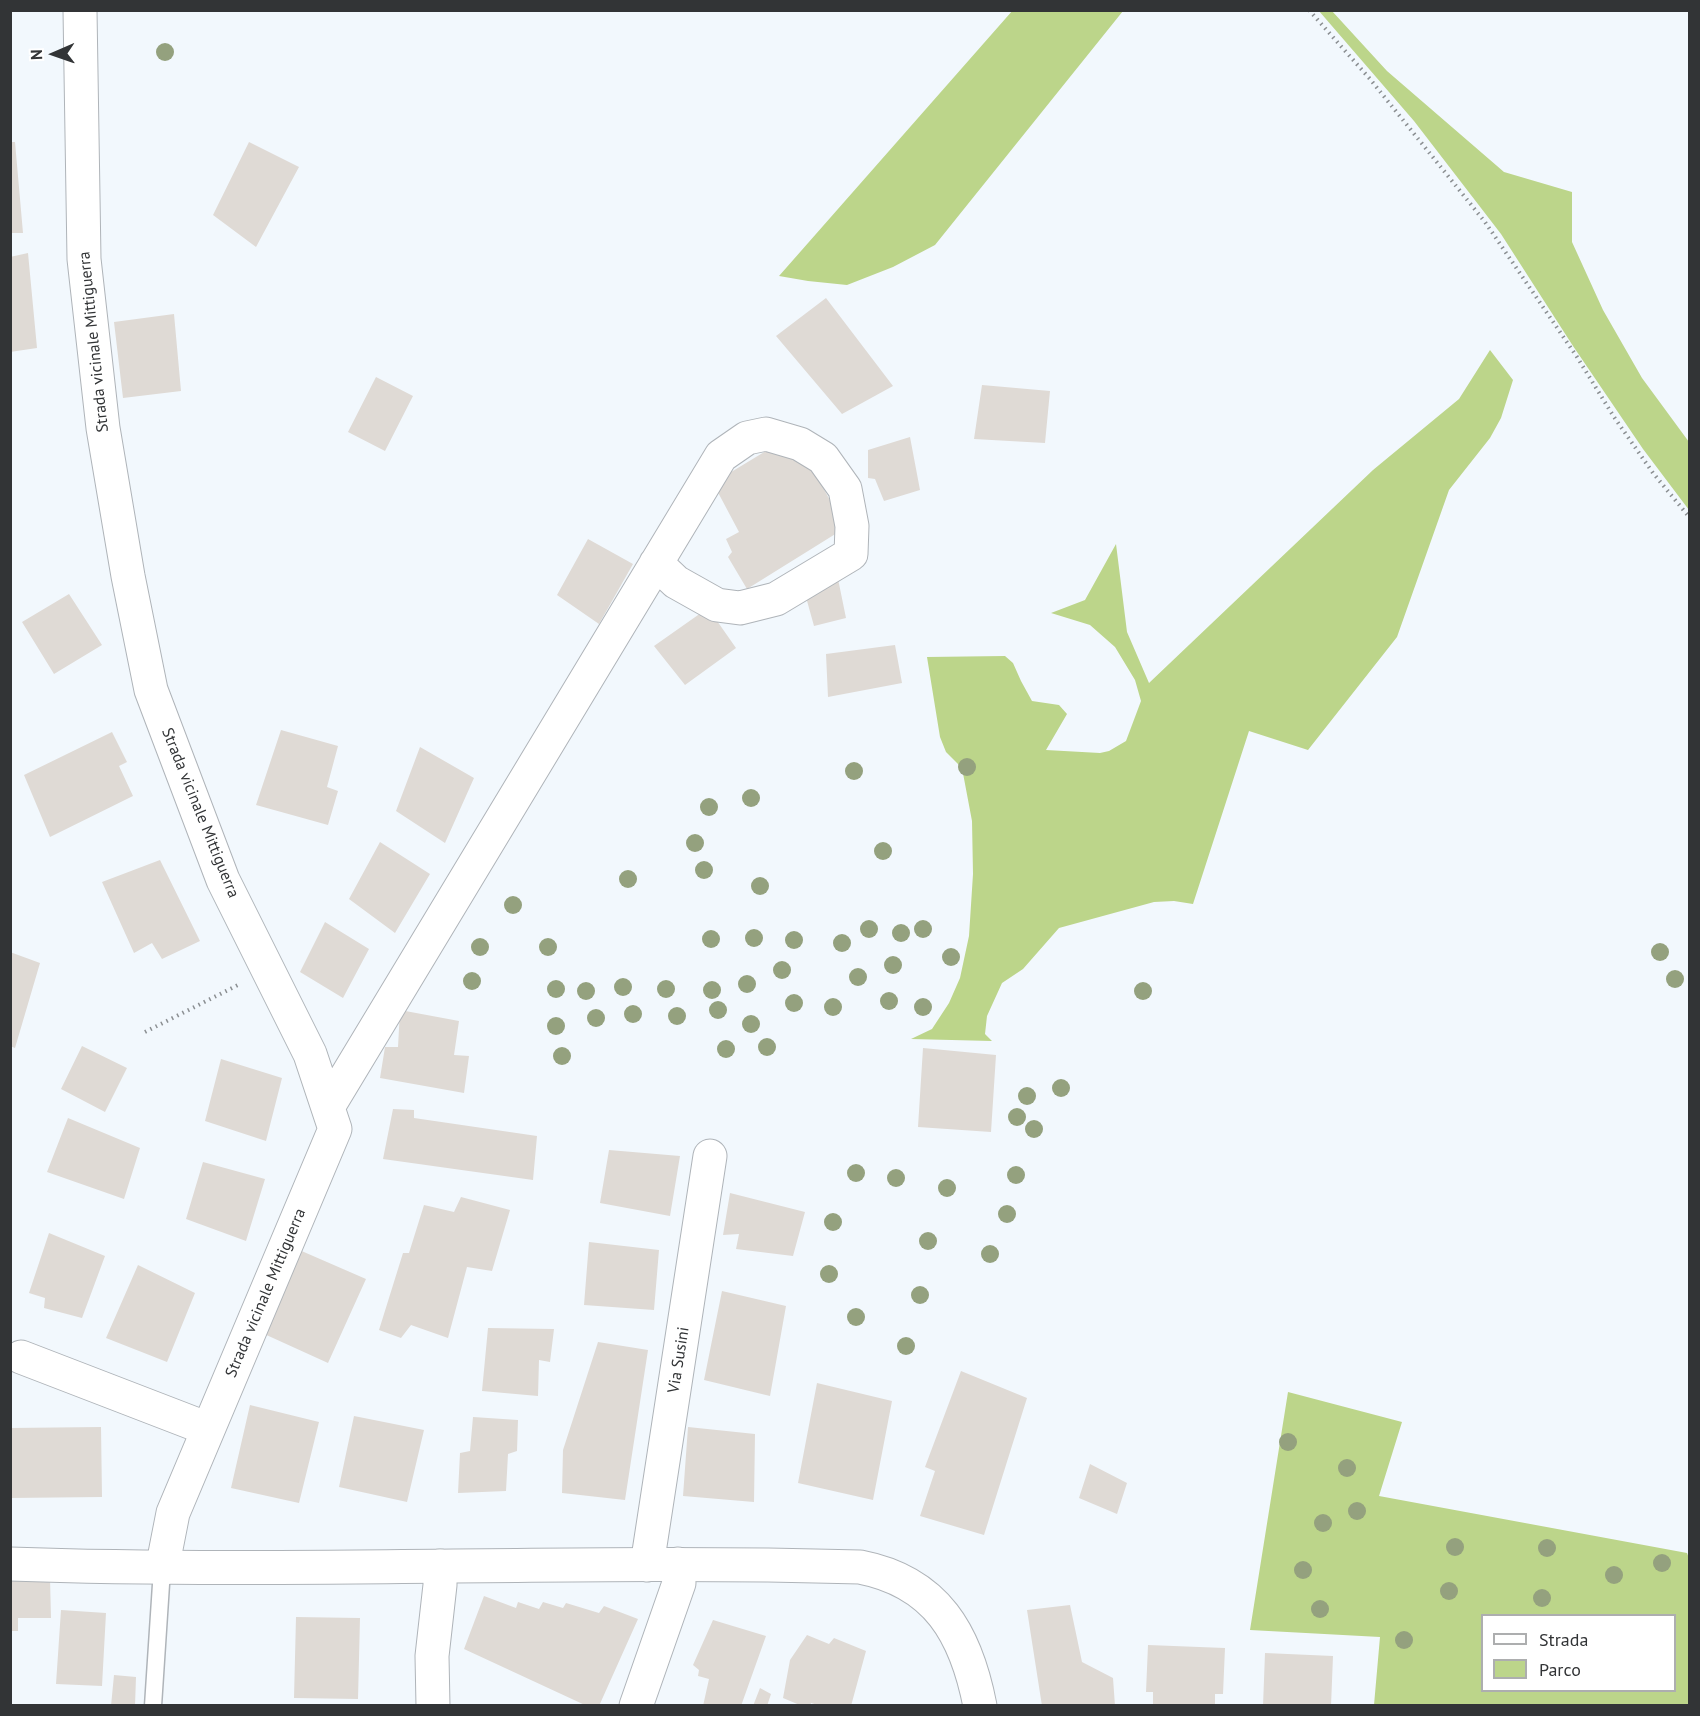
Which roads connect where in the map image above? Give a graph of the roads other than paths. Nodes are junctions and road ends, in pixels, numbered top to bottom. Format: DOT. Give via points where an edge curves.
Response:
graph roads {
  1 [pos="80,10"];
  2 [pos="656,563"];
  3 [pos="328,1107"];
  4 [pos="710,1156"];
  5 [pos="21,1357"];
  6 [pos="208,1429"];
  7 [pos="10,1564"];
  8 [pos="663,1564"];
  9 [pos="440,1566"];
  10 [pos="162,1569"];
  11 [pos="153,1706"];
  12 [pos="433,1706"];
  13 [pos="636,1706"];
  14 [pos="980,1706"];
  1 -- 3 [label="street, Strada vicinale Mittiguerra" via="84,259 103,428 151,690 223,880 310,1054"];
  2 -- 2 [label="street" via="721,456 747,438 766,434 800,444 823,459 844,489 852,526 851,554 776,599 740,608 717,605 676,582"];
  2 -- 3 [label="street"];
  3 -- 6 [label="street, Strada vicinale Mittiguerra" via="335,1130"];
  4 -- 8 [label="street, Via Susini"];
  5 -- 6 [label="street"];
  6 -- 10 [label="street, Strada vicinale Mittiguerra" via="173,1513"];
  7 -- 10 [label="street"];
  8 -- 9 [label="street"];
  8 -- 13 [label="street, Via Susini" via="679,1583"];
  8 -- 14 [label="street" via="860,1567 888,1575 921,1592 946,1617 968,1658"];
  9 -- 10 [label="street"];
  9 -- 12 [label="street" via="432,1656"];
  10 -- 11 [label="lane"];
}
